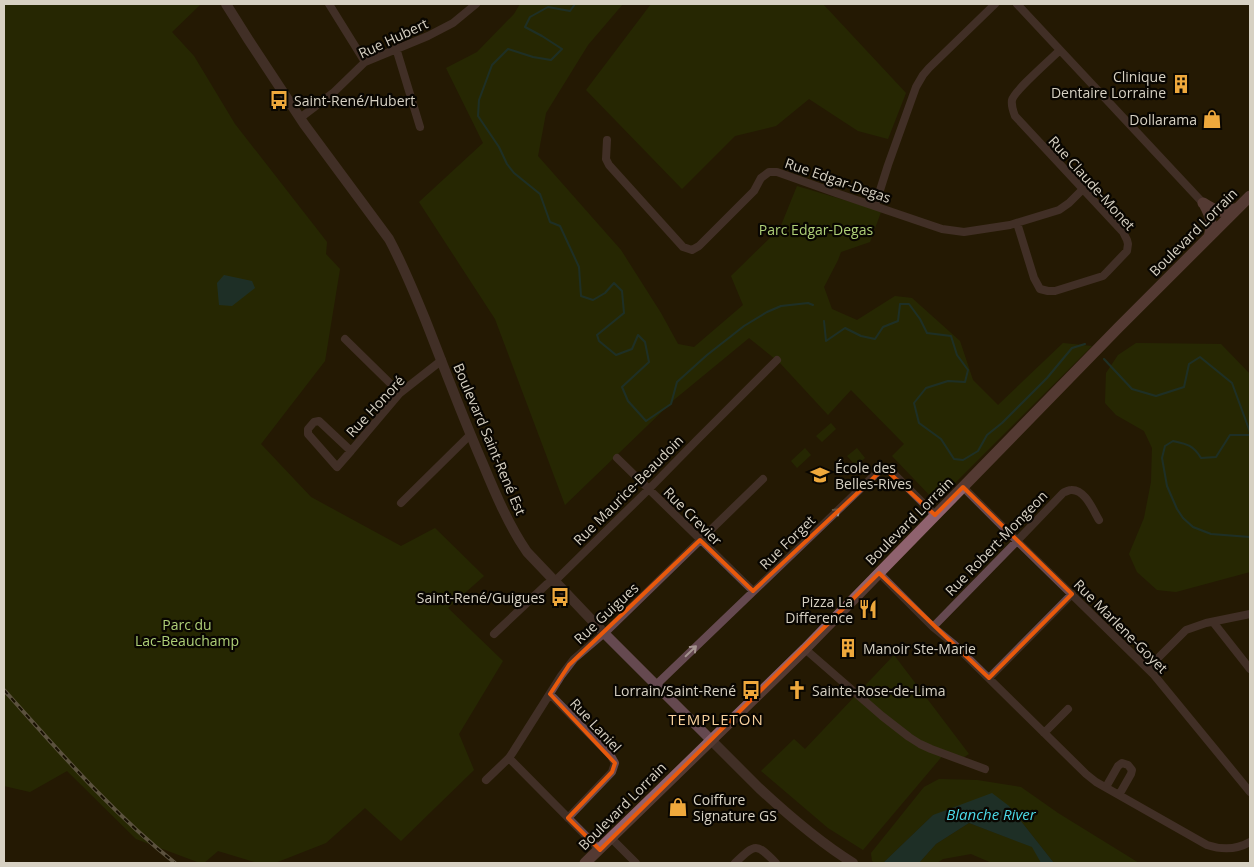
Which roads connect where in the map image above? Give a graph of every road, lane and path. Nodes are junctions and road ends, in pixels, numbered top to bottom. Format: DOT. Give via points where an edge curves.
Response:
graph roads {
  1 [pos="226,4"];
  2 [pos="329,4"];
  3 [pos="476,4"];
  4 [pos="994,4"];
  5 [pos="1017,4"];
  6 [pos="396,48"];
  7 [pos="1060,50"];
  8 [pos="365,62"];
  9 [pos="300,118"];
  10 [pos="420,127"];
  11 [pos="606,140"];
  12 [pos="1083,189"];
  13 [pos="1250,196"];
  14 [pos="1203,203"];
  15 [pos="875,206"];
  16 [pos="1239,208"];
  17 [pos="1017,223"];
  18 [pos="1209,237"];
  19 [pos="345,339"];
  20 [pos="442,360"];
  21 [pos="777,360"];
  22 [pos="400,394"];
  23 [pos="470,435"];
  24 [pos="351,451"];
  25 [pos="617,458"];
  26 [pos="763,479"];
  27 [pos="963,487"];
  28 [pos="649,489"];
  29 [pos="401,503"];
  30 [pos="935,515"];
  31 [pos="1099,520"];
  32 [pos="700,540"];
  33 [pos="1017,542"];
  34 [pos="879,572"];
  35 [pos="553,580"];
  36 [pos="753,591"];
  37 [pos="1072,594"];
  38 [pos="1250,614"];
  39 [pos="1213,622"];
  40 [pos="933,627"];
  41 [pos="604,633"];
  42 [pos="494,634"];
  43 [pos="805,649"];
  44 [pos="1148,668"];
  45 [pos="1250,669"];
  46 [pos="990,678"];
  47 [pos="656,685"];
  48 [pos="550,694"];
  49 [pos="1068,709"];
  50 [pos="1044,733"];
  51 [pos="711,739"];
  52 [pos="509,758"];
  53 [pos="986,769"];
  54 [pos="486,780"];
  55 [pos="1106,787"];
  56 [pos="1250,792"];
  57 [pos="1120,794"];
  58 [pos="568,818"];
  59 [pos="612,838"];
  60 [pos="1250,842"];
  61 [pos="600,850"];
  62 [pos="586,863"];
  63 [pos="636,863"];
  64 [pos="735,863"];
  65 [pos="776,863"];
  66 [pos="853,863"];
  1 -- 9 [label="street, Boulevard Saint-René Est"];
  2 -- 8 [label="street"];
  3 -- 6 [label="street, Rue Hubert" via="454,23"];
  4 -- 15 [label="street" via="923,75 916,86"];
  5 -- 7 [label="street"];
  6 -- 8 [label="street, Rue Hubert"];
  6 -- 10 [label="street"];
  7 -- 12 [label="street, Rue Claude-Monet" via="1017,91 1012,105 1015,116"];
  7 -- 14 [label="street"];
  8 -- 9 [label="street, Rue Hubert"];
  9 -- 20 [label="street, Boulevard Saint-René Est" via="389,239"];
  11 -- 15 [label="street, Rue Edgar-Degas" via="609,165 687,249 700,246 769,172"];
  12 -- 17 [label="street, Rue Edgar-Degas" via="1059,210"];
  12 -- 17 [label="street, Rue Claude-Monet" via="1123,232 1128,244 1127,252 1103,276 1055,291 1040,289"];
  13 -- 16 [label="main road, Boulevard Lorrain"];
  14 -- 16 [label="main road" via="1219,212"];
  14 -- 18 [label="main road" via="1211,221"];
  15 -- 17 [label="street, Rue Edgar-Degas" via="942,229 964,232"];
  16 -- 18 [label="main road, Boulevard Lorrain"];
  18 -- 27 [label="main road, Boulevard Lorrain"];
  19 -- 22 [label="street"];
  20 -- 22 [label="street, Rue Honoré"];
  20 -- 23 [label="street, Boulevard Saint-René Est"];
  21 -- 28 [label="street, Rue Maurice-Beaudoin"];
  22 -- 24 [label="street, Rue Honoré"];
  23 -- 29 [label="street"];
  23 -- 35 [label="street, Boulevard Saint-René Est" via="518,538"];
  24 -- 24 [label="street, Rue Honoré" via="337,467 308,434 308,429 320,421"];
  25 -- 28 [label="street, Rue Crevier"];
  26 -- 32 [label="street, Rue Guigues"];
  27 -- 30 [label="main road, Boulevard Lorrain"];
  27 -- 33 [label="street, Rue Marlene-Goyet"];
  28 -- 32 [label="street, Rue Crevier"];
  28 -- 35 [label="street, Rue Maurice-Beaudoin"];
  30 -- 34 [label="main road, Boulevard Lorrain"];
  36 -- 30 [label="street, Rue Forget, one-way" via="881,468 890,470"];
  31 -- 33 [label="street, Rue Robert-Mongeon" via="1087,500 1079,492 1070,490 1057,498"];
  32 -- 36 [label="street, Rue Crevier"];
  32 -- 41 [label="street, Rue Guigues"];
  33 -- 37 [label="street, Rue Marlene-Goyet"];
  33 -- 40 [label="street, Rue Robert-Mongeon"];
  34 -- 40 [label="street"];
  34 -- 43 [label="main road, Boulevard Lorrain"];
  35 -- 41 [label="street, Boulevard Saint-René Est"];
  35 -- 42 [label="street, Rue Maurice-Beaudoin"];
  47 -- 36 [label="street, Rue Forget, one-way"];
  37 -- 44 [label="street, Rue Marlene-Goyet"];
  37 -- 46 [label="street"];
  38 -- 39 [label="street"];
  39 -- 44 [label="street" via="1186,630"];
  39 -- 45 [label="street"];
  40 -- 46 [label="street"];
  41 -- 47 [label="street, Boulevard Saint-René Est"];
  41 -- 48 [label="street, Rue Guigues" via="569,665"];
  43 -- 51 [label="main road, Boulevard Lorrain"];
  43 -- 53 [label="street" via="909,737 931,749"];
  44 -- 56 [label="street, Rue Marlene-Goyet"];
  46 -- 50 [label="street"];
  47 -- 51 [label="street, Boulevard Saint-René Est"];
  48 -- 52 [label="street, Rue Guigues"];
  48 -- 58 [label="street, Rue Laniel" via="615,762 612,772"];
  49 -- 50 [label="street"];
  50 -- 55 [label="street" via="1086,774"];
  51 -- 59 [label="main road, Boulevard Lorrain"];
  51 -- 66 [label="street, Boulevard Saint-René Est" via="785,811"];
  52 -- 54 [label="street, Rue Guigues"];
  52 -- 58 [label="street"];
  55 -- 57 [label="street"];
  55 -- 57 [label="street" via="1118,766 1128,764 1131,774"];
  57 -- 60 [label="street" via="1207,845 1232,848"];
  58 -- 61 [label="street"];
  59 -- 61 [label="main road, Boulevard Lorrain"];
  59 -- 63 [label="street"];
  61 -- 62 [label="main road, Boulevard Lorrain"];
  64 -- 65 [label="street" via="750,849 756,848 762,849"];
}
